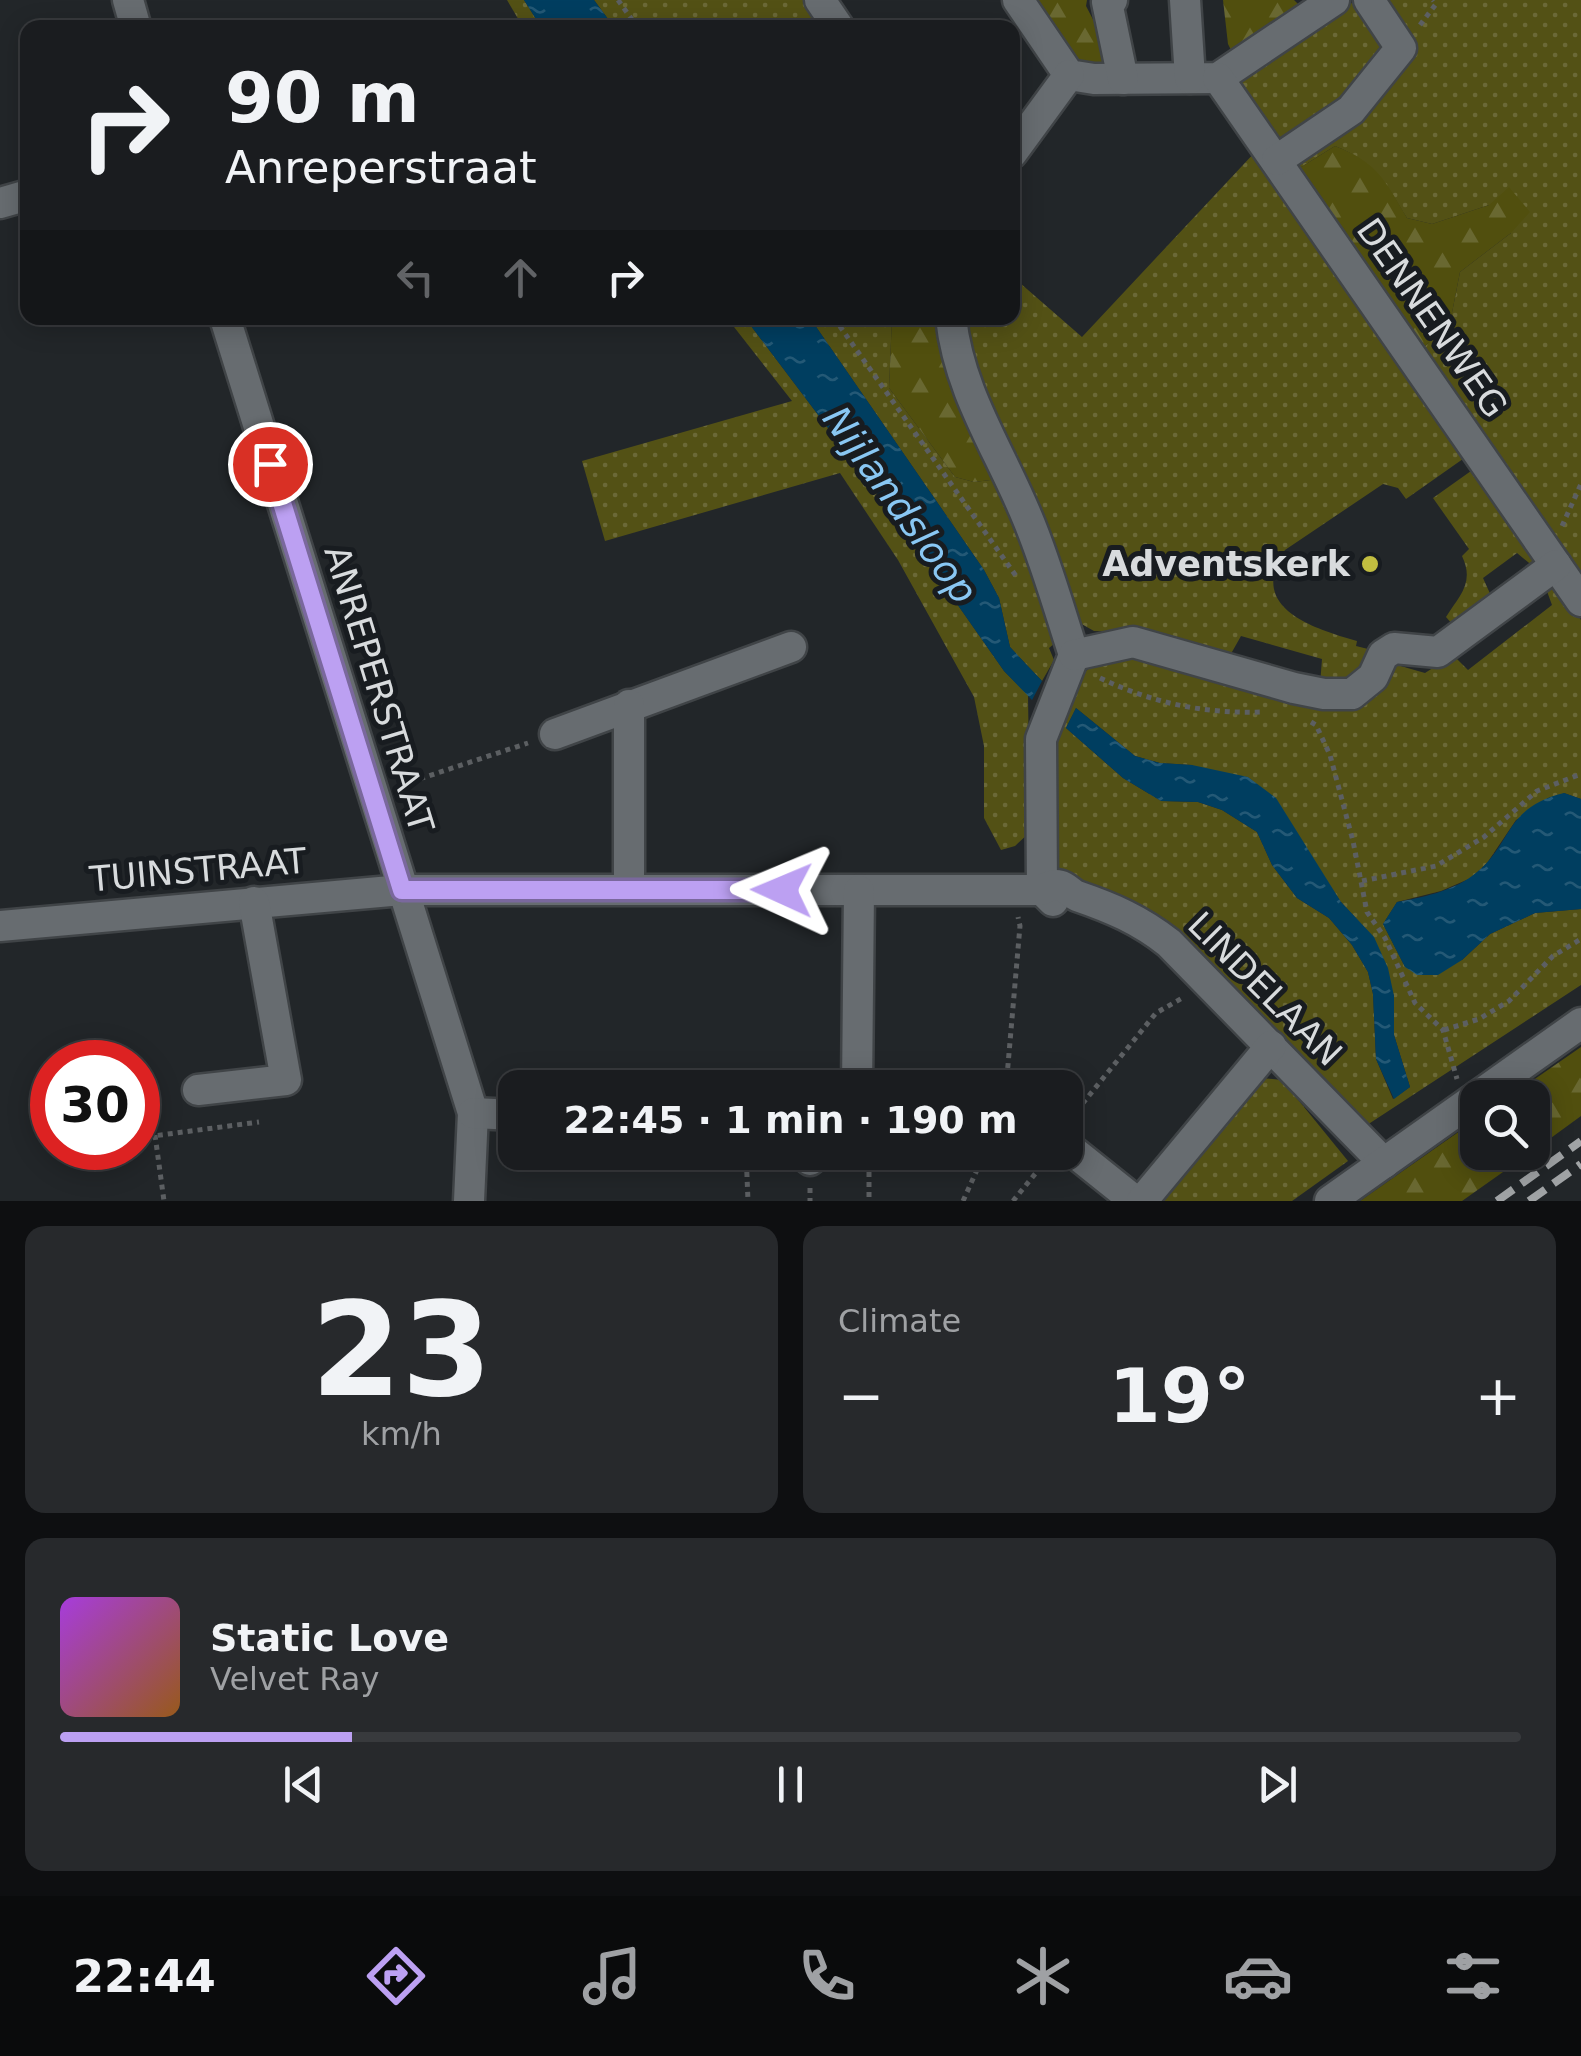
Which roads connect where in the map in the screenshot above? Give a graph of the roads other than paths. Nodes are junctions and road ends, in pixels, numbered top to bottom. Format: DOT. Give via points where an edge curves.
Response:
graph roads {
  1 [pos="1018,0"];
  2 [pos="1112,0"];
  3 [pos="1184,0"];
  4 [pos="1334,0"];
  5 [pos="1369,0"];
  6 [pos="1068,75"];
  7 [pos="1204,78"];
  8 [pos="1123,79"];
  9 [pos="1020,142"];
  10 [pos="1277,160"];
  11 [pos="227,325"];
  12 [pos="951,325"];
  13 [pos="1553,560"];
  14 [pos="1581,602"];
  15 [pos="790,647"];
  16 [pos="1073,658"];
  17 [pos="629,706"];
  18 [pos="555,734"];
  19 [pos="628,888"];
  20 [pos="402,890"];
  21 [pos="860,890"];
  22 [pos="1029,890"];
  23 [pos="254,902"];
  24 [pos="0,926"];
  25 [pos="1581,1022"];
  26 [pos="1270,1046"];
  27 [pos="858,1070"];
  28 [pos="198,1090"];
  29 [pos="473,1113"];
  30 [pos="498,1114"];
  31 [pos="1083,1159"];
  32 [pos="1384,1163"];
  33 [pos="469,1201"];
  34 [pos="1138,1201"];
  35 [pos="1330,1201"];
  1 -- 6 [label="street"];
  2 -- 8 [label="street" via="1107,2"];
  3 -- 7 [label="street"];
  4 -- 7 [label="street"];
  5 -- 10 [label="street" via="1401,48 1351,110"];
  6 -- 8 [label="street"];
  6 -- 9 [label="street"];
  7 -- 8 [label="street"];
  7 -- 10 [label="street, DENNENWEG"];
  10 -- 13 [label="street, DENNENWEG"];
  11 -- 20 [label="street, ANREPERSTRAAT"];
  12 -- 16 [label="street" via="973,407 1027,516"];
  13 -- 14 [label="street, DENNENWEG"];
  13 -- 16 [label="street" via="1438,652 1394,648 1383,655 1373,676 1352,694 1294,688 1133,642"];
  15 -- 17 [label="street"];
  16 -- 22 [label="street" via="1041,739"];
  17 -- 18 [label="street"];
  17 -- 19 [label="street"];
  19 -- 20 [label="street, LINDELAAN"];
  19 -- 21 [label="street, LINDELAAN"];
  20 -- 23 [label="street, TUINSTRAAT"];
  20 -- 29 [label="street, ANREPERSTRAAT"];
  21 -- 22 [label="street, LINDELAAN"];
  21 -- 27 [label="street"];
  22 -- 26 [label="street, LINDELAAN" via="1064,902 1074,895 1143,923"];
  23 -- 24 [label="street, TUINSTRAAT"];
  23 -- 28 [label="street" via="286,1080"];
  25 -- 32 [label="street"];
  26 -- 32 [label="street, LINDELAAN"];
  26 -- 34 [label="street"];
  29 -- 30 [label="street"];
  29 -- 33 [label="street, ANREPERSTRAAT"];
  31 -- 34 [label="street"];
  32 -- 35 [label="street"];
}
